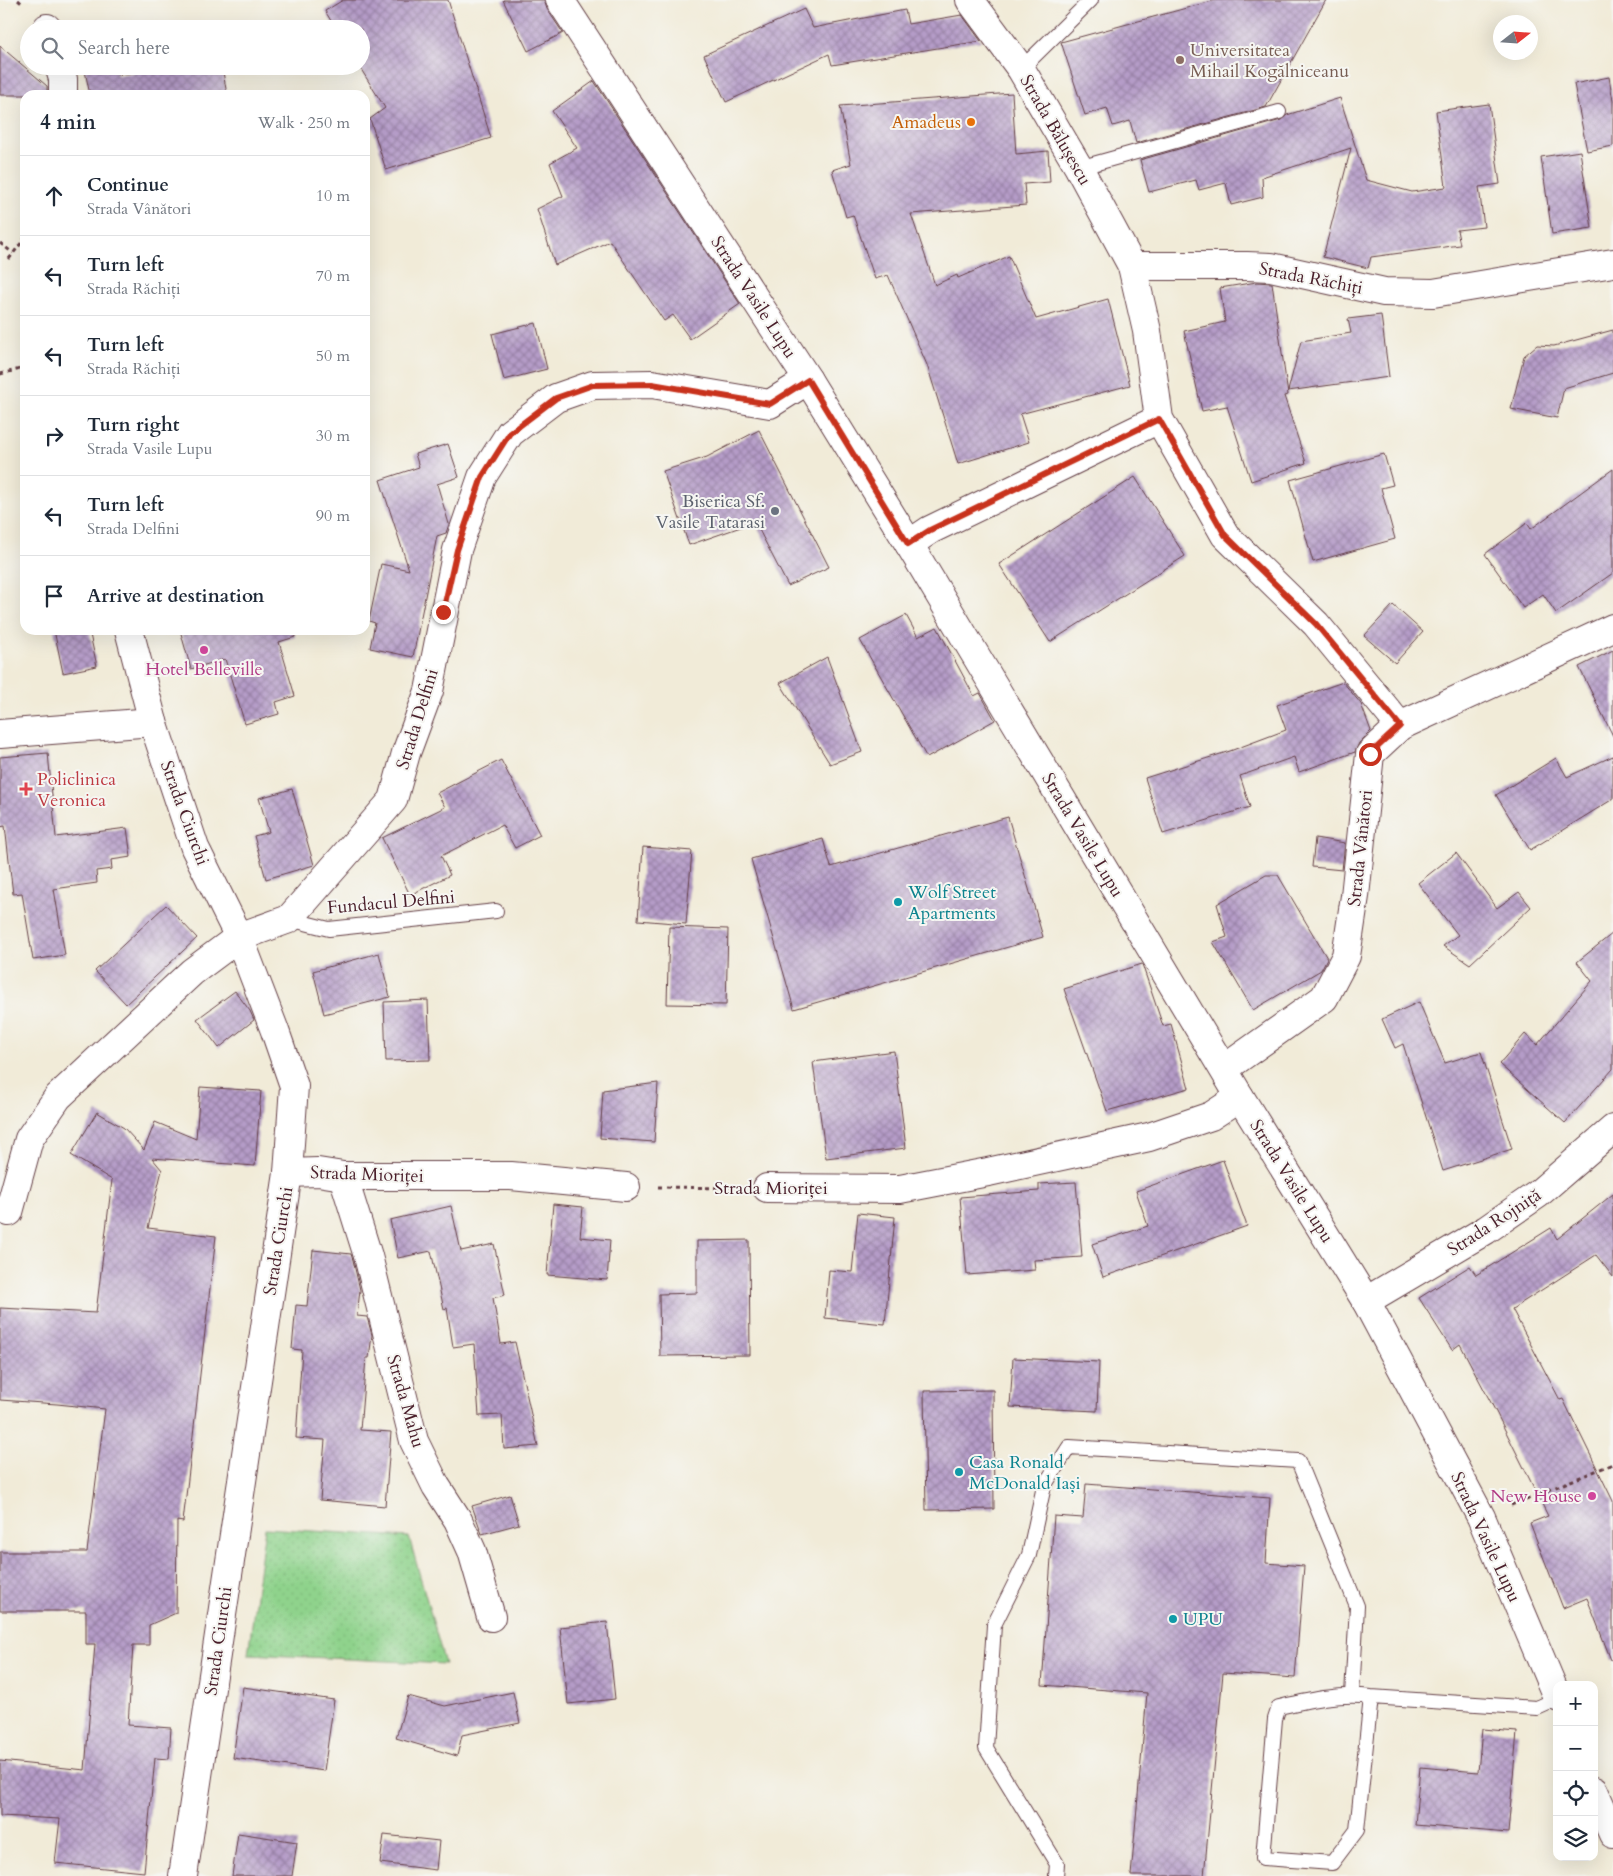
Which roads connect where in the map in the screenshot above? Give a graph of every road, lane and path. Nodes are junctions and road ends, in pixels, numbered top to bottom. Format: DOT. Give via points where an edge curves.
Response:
graph roads {
  1 [pos="560,0"];
  2 [pos="970,0"];
  3 [pos="1092,0"];
  4 [pos="1021,69"];
  5 [pos="61,75"];
  6 [pos="63,90"];
  7 [pos="1278,112"];
  8 [pos="1079,168"];
  9 [pos="0,244"];
  10 [pos="20,244"];
  11 [pos="13,253"];
  12 [pos="9,259"];
  13 [pos="1613,263"];
  14 [pos="1132,266"];
  15 [pos="20,369"];
  16 [pos="0,374"];
  17 [pos="808,380"];
  18 [pos="1159,419"];
  19 [pos="908,544"];
  20 [pos="1613,628"];
  21 [pos="130,635"];
  22 [pos="153,722"];
  23 [pos="1400,726"];
  24 [pos="0,734"];
  25 [pos="496,911"];
  26 [pos="289,919"];
  27 [pos="239,937"];
  28 [pos="1224,1069"];
  29 [pos="1240,1097"];
  30 [pos="1613,1129"];
  31 [pos="288,1173"];
  32 [pos="343,1176"];
  33 [pos="626,1187"];
  34 [pos="767,1188"];
  35 [pos="9,1212"];
  36 [pos="1366,1301"];
  37 [pos="1613,1464"];
  38 [pos="1481,1517"];
  39 [pos="491,1617"];
  40 [pos="1553,1688"];
  41 [pos="1352,1695"];
  42 [pos="1371,1697"];
  43 [pos="1553,1700"];
  44 [pos="1598,1800"];
  45 [pos="1613,1834"];
  46 [pos="184,1876"];
  47 [pos="1056,1876"];
  1 -- 17 [label="street, Strada Vasile Lupu"];
  2 -- 4 [label="street, Strada Bălușescu"];
  3 -- 4 [label="lane"];
  4 -- 8 [label="street, Strada Bălușescu"];
  5 -- 6 [label="street"];
  7 -- 8 [label="lane"];
  8 -- 14 [label="street, Strada Bălușescu"];
  9 -- 11 [label="path"];
  10 -- 11 [label="path"];
  11 -- 12 [label="path"];
  13 -- 14 [label="street, Strada Răchiți" via="1433,293 1384,292 1271,267"];
  14 -- 18 [label="street" via="1147,331"];
  15 -- 16 [label="path"];
  17 -- 19 [label="street, Strada Vasile Lupu"];
  17 -- 26 [label="street, Strada Delfini" via="770,404 652,384 593,385 556,398 510,433 482,477 457,550 429,691 393,800"];
  18 -- 19 [label="street" via="930,530"];
  18 -- 23 [label="street" via="1225,535 1316,624"];
  19 -- 28 [label="street, Strada Vasile Lupu"];
  20 -- 23 [label="street, Strada Vânători"];
  21 -- 22 [label="street, Strada Ciurchi"];
  22 -- 24 [label="street"];
  22 -- 27 [label="street, Strada Ciurchi" via="195,848"];
  23 -- 28 [label="street, Strada Vânători" via="1370,754 1346,956 1324,998"];
  25 -- 26 [label="lane, Fundacul Delfini" via="330,929"];
  26 -- 27 [label="street, Strada Delfini"];
  27 -- 31 [label="street, Strada Ciurchi" via="294,1086"];
  27 -- 35 [label="street, Strada Delfini" via="192,972 58,1097 29,1139"];
  28 -- 29 [label="street, Strada Vasile Lupu"];
  29 -- 34 [label="street, Strada Mioriței" via="1211,1116 1149,1138 988,1172 900,1188"];
  29 -- 36 [label="street, Strada Vasile Lupu"];
  30 -- 36 [label="street, Strada Rojniță" via="1538,1194 1486,1230"];
  31 -- 32 [label="street, Strada Mioriței" via="318,1172"];
  31 -- 46 [label="street, Strada Ciurchi"];
  32 -- 33 [label="street, Strada Mioriței" via="511,1176"];
  32 -- 39 [label="street, Strada Mahu" via="368,1256 414,1441 472,1551"];
  33 -- 34 [label="path, Strada Mioriței"];
  36 -- 38 [label="street, Strada Vasile Lupu"];
  37 -- 38 [label="path"];
  38 -- 40 [label="street, Strada Vasile Lupu"];
  41 -- 42 [label="lane"];
  41 -- 42 [label="lane" via="1317,1698 1279,1707 1275,1719 1263,1858 1332,1863 1357,1830"];
  41 -- 47 [label="lane" via="1357,1606 1298,1460 1069,1447 1044,1486 1029,1555 994,1625 986,1748 1057,1864"];
  42 -- 43 [label="lane" via="1537,1708"];
  44 -- 45 [label="street"];
}
